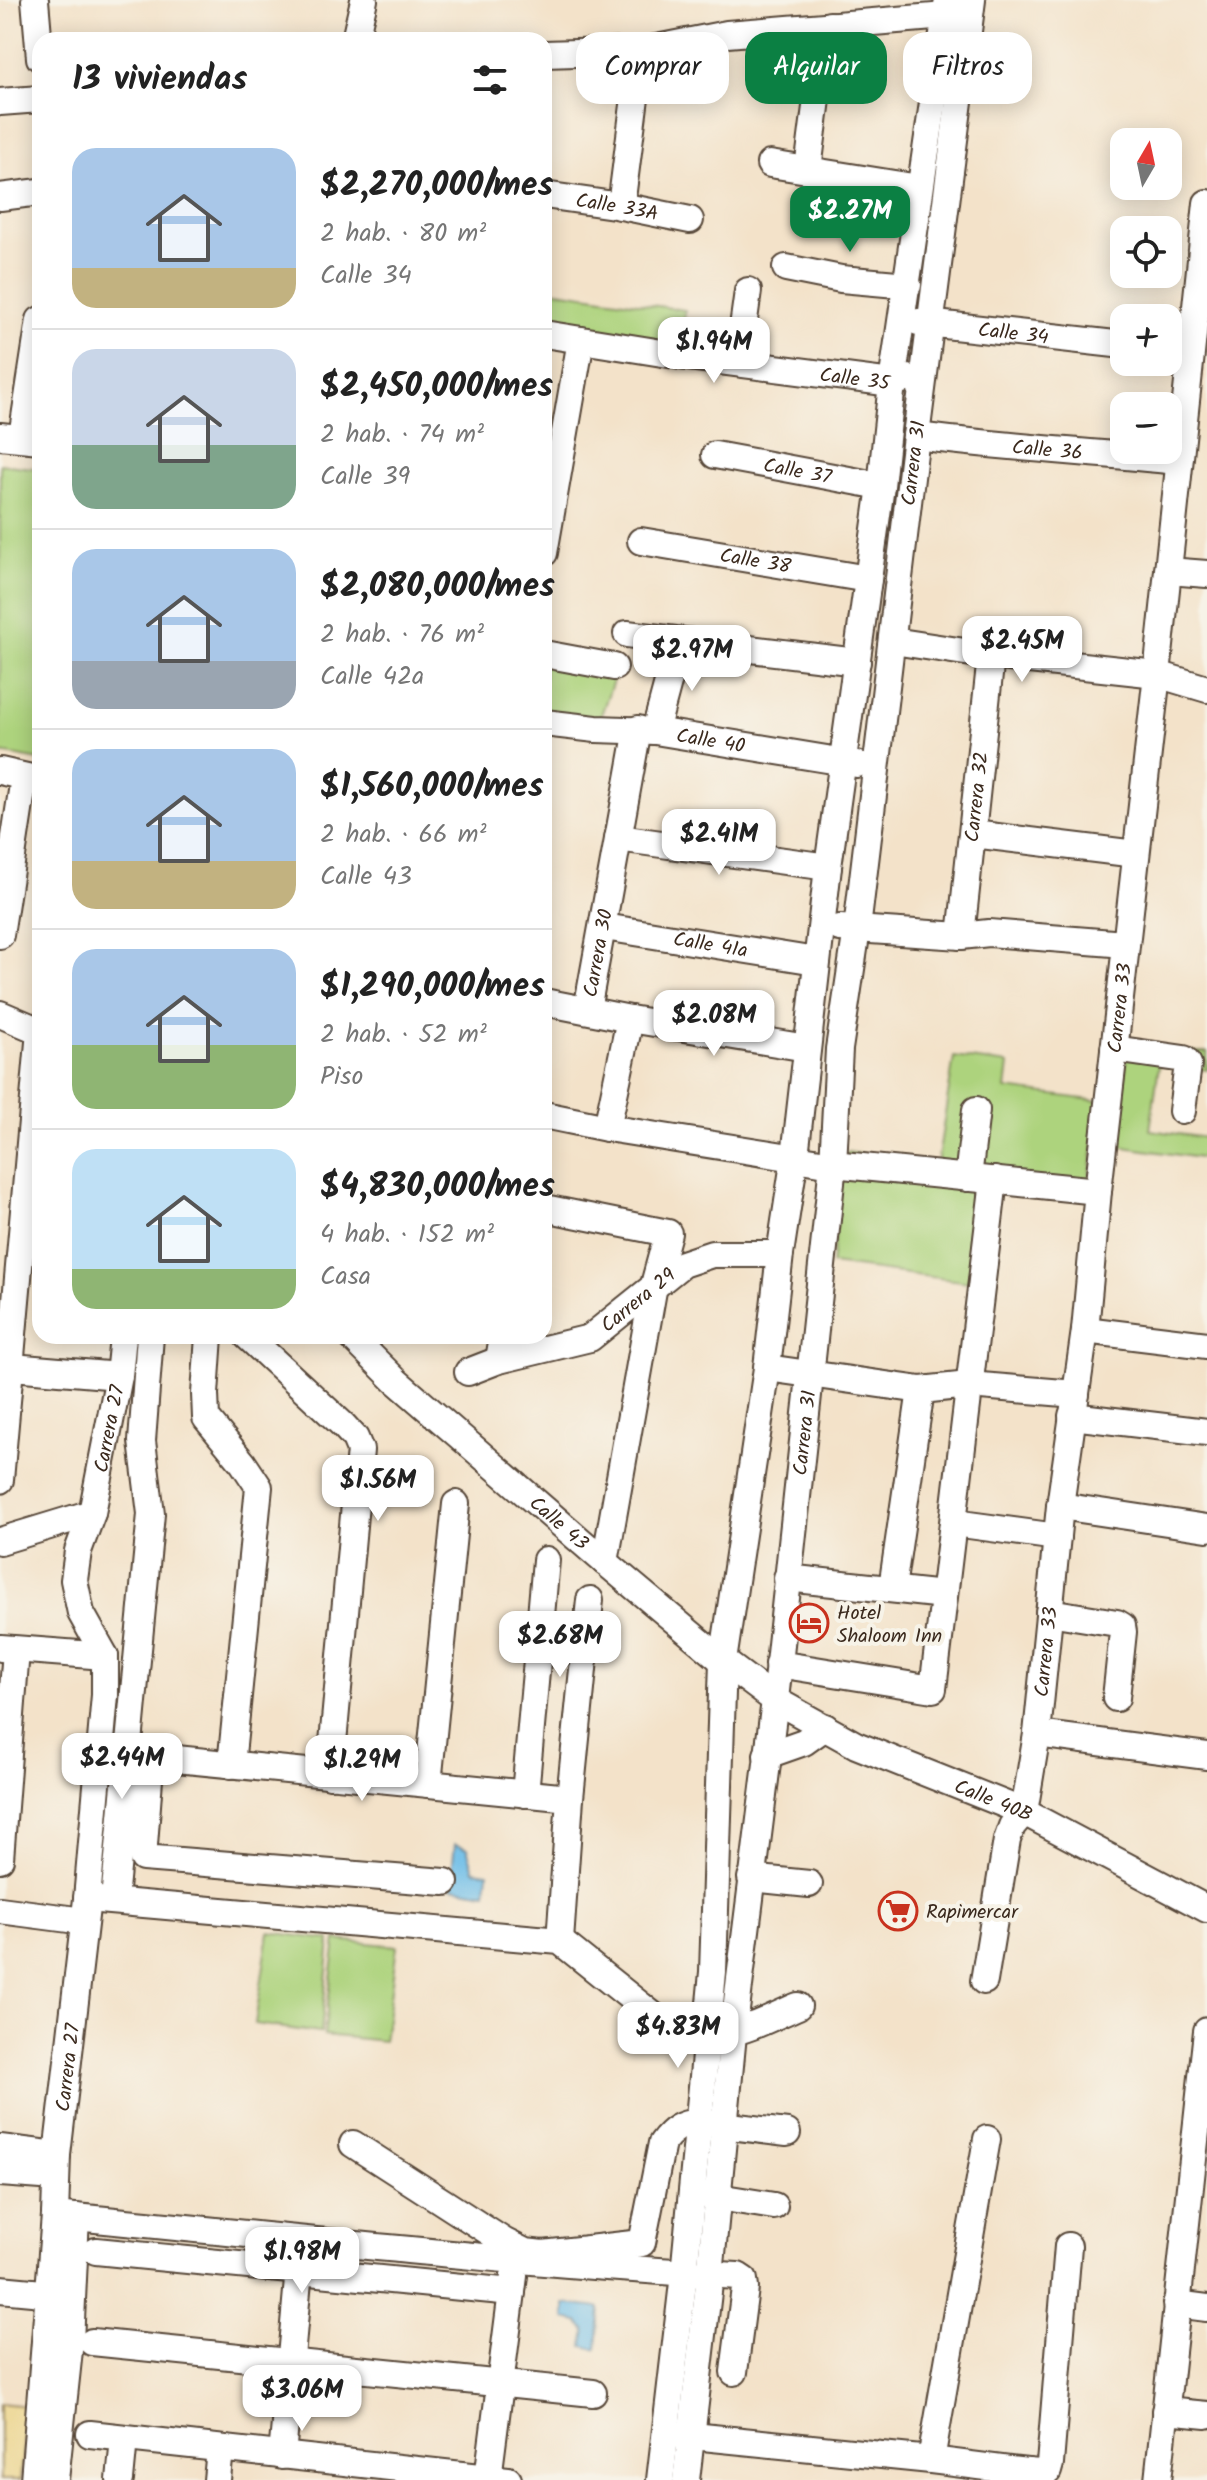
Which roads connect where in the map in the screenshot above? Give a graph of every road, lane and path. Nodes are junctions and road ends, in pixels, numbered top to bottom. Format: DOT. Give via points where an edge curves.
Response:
graph roads {
  1 [pos="35,0"];
  2 [pos="364,0"];
  3 [pos="959,8"];
  4 [pos="830,25"];
  5 [pos="38,32"];
  6 [pos="357,32"];
  7 [pos="729,34"];
  8 [pos="576,53"];
  9 [pos="552,54"];
  10 [pos="32,100"];
  11 [pos="0,102"];
  12 [pos="634,104"];
  13 [pos="770,164"];
  14 [pos="808,169"];
  15 [pos="919,188"];
  16 [pos="32,193"];
  17 [pos="552,196"];
  18 [pos="0,197"];
  19 [pos="1207,203"];
  20 [pos="621,206"];
  21 [pos="690,220"];
  22 [pos="1205,248"];
  23 [pos="786,268"];
  24 [pos="908,285"];
  25 [pos="748,291"];
  26 [pos="902,320"];
  27 [pos="932,323"];
  28 [pos="552,335"];
  29 [pos="581,340"];
  30 [pos="1110,343"];
  31 [pos="1188,352"];
  32 [pos="738,363"];
  33 [pos="32,372"];
  34 [pos="925,372"];
  35 [pos="892,383"];
  36 [pos="1182,417"];
  37 [pos="916,436"];
  38 [pos="21,437"];
  39 [pos="1110,454"];
  40 [pos="715,455"];
  41 [pos="1178,464"];
  42 [pos="881,486"];
  43 [pos="552,507"];
  44 [pos="641,541"];
  45 [pos="1168,571"];
  46 [pos="1207,574"];
  47 [pos="868,579"];
  48 [pos="627,634"];
  49 [pos="893,641"];
  50 [pos="679,642"];
  51 [pos="552,655"];
  52 [pos="991,656"];
  53 [pos="857,662"];
  54 [pos="614,667"];
  55 [pos="1157,674"];
  56 [pos="1207,689"];
  57 [pos="552,726"];
  58 [pos="647,730"];
  59 [pos="842,763"];
  60 [pos="877,765"];
  61 [pos="21,777"];
  62 [pos="973,834"];
  63 [pos="618,838"];
  64 [pos="1136,854"];
  65 [pos="828,867"];
  66 [pos="604,927"];
  67 [pos="820,927"];
  68 [pos="857,929"];
  69 [pos="0,935"];
  70 [pos="961,936"];
  71 [pos="1125,944"];
  72 [pos="816,961"];
  73 [pos="552,1003"];
  74 [pos="587,1010"];
  75 [pos="0,1014"];
  76 [pos="630,1019"];
  77 [pos="32,1028"];
  78 [pos="807,1048"];
  79 [pos="1114,1049"];
  80 [pos="32,1108"];
  81 [pos="976,1110"];
  82 [pos="1182,1111"];
  83 [pos="552,1117"];
  84 [pos="607,1128"];
  85 [pos="795,1156"];
  86 [pos="833,1164"];
  87 [pos="968,1178"];
  88 [pos="994,1180"];
  89 [pos="1098,1191"];
  90 [pos="552,1210"];
  91 [pos="780,1254"];
  92 [pos="654,1285"];
  93 [pos="1085,1330"];
  94 [pos="552,1342"];
  95 [pos="122,1344"];
  96 [pos="149,1344"];
  97 [pos="208,1344"];
  98 [pos="256,1344"];
  99 [pos="359,1344"];
  100 [pos="537,1344"];
  101 [pos="1207,1345"];
  102 [pos="501,1348"];
  103 [pos="5,1367"];
  104 [pos="767,1368"];
  105 [pos="468,1372"];
  106 [pos="810,1374"];
  107 [pos="119,1376"];
  108 [pos="969,1385"];
  109 [pos="921,1390"];
  110 [pos="1074,1405"];
  111 [pos="1207,1432"];
  112 [pos="0,1480"];
  113 [pos="456,1504"];
  114 [pos="1060,1506"];
  115 [pos="92,1513"];
  116 [pos="954,1523"];
  117 [pos="1207,1528"];
  118 [pos="1057,1537"];
  119 [pos="0,1541"];
  120 [pos="546,1560"];
  121 [pos="605,1562"];
  122 [pos="787,1578"];
  123 [pos="892,1588"];
  124 [pos="944,1595"];
  125 [pos="590,1600"];
  126 [pos="1049,1612"];
  127 [pos="8,1649"];
  128 [pos="105,1656"];
  129 [pos="723,1661"];
  130 [pos="778,1664"];
  131 [pos="1116,1698"];
  132 [pos="775,1700"];
  133 [pos="825,1727"];
  134 [pos="1037,1734"];
  135 [pos="767,1755"];
  136 [pos="1207,1756"];
  137 [pos="231,1765"];
  138 [pos="330,1775"];
  139 [pos="428,1784"];
  140 [pos="525,1794"];
  141 [pos="570,1798"];
  142 [pos="1024,1812"];
  143 [pos="0,1859"];
  144 [pos="751,1878"];
  145 [pos="445,1882"];
  146 [pos="809,1884"];
  147 [pos="95,1907"];
  148 [pos="1207,1909"];
  149 [pos="0,1910"];
  150 [pos="560,1941"];
  151 [pos="984,1981"];
  152 [pos="798,2006"];
  153 [pos="1207,2031"];
  154 [pos="720,2035"];
  155 [pos="1204,2084"];
  156 [pos="711,2123"];
  157 [pos="787,2133"];
  158 [pos="987,2139"];
  159 [pos="353,2144"];
  160 [pos="0,2148"];
  161 [pos="56,2166"];
  162 [pos="0,2173"];
  163 [pos="704,2194"];
  164 [pos="1198,2194"];
  165 [pos="774,2206"];
  166 [pos="66,2216"];
  167 [pos="642,2243"];
  168 [pos="1068,2246"];
  169 [pos="96,2251"];
  170 [pos="516,2260"];
  171 [pos="299,2269"];
  172 [pos="686,2274"];
  173 [pos="0,2289"];
  174 [pos="512,2292"];
  175 [pos="60,2295"];
  176 [pos="1176,2304"];
  177 [pos="1207,2308"];
  178 [pos="92,2342"];
  179 [pos="291,2362"];
  180 [pos="734,2372"];
  181 [pos="501,2382"];
  182 [pos="593,2393"];
  183 [pos="1165,2411"];
  184 [pos="1207,2415"];
  185 [pos="90,2434"];
  186 [pos="678,2435"];
  187 [pos="124,2439"];
  188 [pos="220,2449"];
  189 [pos="282,2456"];
  190 [pos="931,2460"];
  191 [pos="1027,2476"];
  192 [pos="498,2479"];
  193 [pos="34,2480"];
  194 [pos="55,2480"];
  195 [pos="120,2480"];
  196 [pos="217,2480"];
  197 [pos="660,2480"];
  198 [pos="686,2480"];
  199 [pos="1158,2480"];
  1 -- 5 [label="street"];
  2 -- 6 [label="street"];
  3 -- 4 [label="street"];
  3 -- 15 [label="street, Carrera 31"];
  3 -- 27 [label="street, Carrera 31"];
  4 -- 7 [label="street"];
  4 -- 14 [label="street"];
  8 -- 9 [label="street"];
  10 -- 11 [label="street"];
  12 -- 20 [label="street"];
  13 -- 14 [label="street"];
  14 -- 15 [label="street"];
  15 -- 24 [label="street, Carrera 31"];
  16 -- 18 [label="street"];
  17 -- 20 [label="street, Calle 33A"];
  19 -- 22 [label="street, Carrera 33"];
  20 -- 21 [label="street, Calle 33A"];
  22 -- 31 [label="street, Carrera 33"];
  23 -- 24 [label="street"];
  24 -- 26 [label="street, Carrera 31"];
  25 -- 32 [label="street"];
  26 -- 27 [label="street, Calle 34"];
  26 -- 35 [label="street, Carrera 31"];
  27 -- 30 [label="street, Calle 34"];
  27 -- 34 [label="street, Carrera 31"];
  28 -- 29 [label="street, Calle 35"];
  29 -- 32 [label="street, Calle 35"];
  29 -- 43 [label="street"];
  31 -- 36 [label="street, Carrera 33"];
  32 -- 35 [label="street, Calle 35"];
  33 -- 38 [label="street"];
  34 -- 35 [label="street, Calle 35"];
  34 -- 37 [label="street, Carrera 31"];
  35 -- 42 [label="street, Carrera 31"];
  37 -- 39 [label="street, Calle 36"];
  37 -- 49 [label="street, Carrera 31"];
  40 -- 42 [label="street, Calle 37"];
  41 -- 45 [label="street, Carrera 33"];
  42 -- 47 [label="street, Carrera 31"];
  44 -- 47 [label="street, Calle 38"];
  45 -- 46 [label="street"];
  45 -- 55 [label="street, Carrera 33"];
  47 -- 53 [label="street, Carrera 31"];
  48 -- 50 [label="street"];
  49 -- 52 [label="street"];
  49 -- 60 [label="street, Carrera 31"];
  50 -- 53 [label="street"];
  50 -- 58 [label="street, Carrera 30"];
  51 -- 54 [label="street"];
  52 -- 55 [label="street"];
  52 -- 62 [label="street, Carrera 32"];
  53 -- 59 [label="street, Carrera 31"];
  55 -- 56 [label="street"];
  55 -- 64 [label="street, Carrera 33"];
  57 -- 58 [label="street, Calle 40"];
  58 -- 59 [label="street, Calle 40"];
  58 -- 63 [label="street, Carrera 30"];
  59 -- 60 [label="street, Calle 40"];
  59 -- 65 [label="street, Carrera 31"];
  60 -- 68 [label="street, Carrera 31"];
  61 -- 69 [label="street"];
  62 -- 64 [label="street"];
  62 -- 70 [label="street, Carrera 32"];
  63 -- 65 [label="street"];
  63 -- 66 [label="street, Carrera 30"];
  64 -- 71 [label="street, Carrera 33"];
  65 -- 67 [label="street, Carrera 31"];
  66 -- 72 [label="street, Calle 41a"];
  66 -- 74 [label="street, Carrera 30"];
  67 -- 68 [label="street"];
  67 -- 72 [label="street, Carrera 31"];
  68 -- 70 [label="street"];
  68 -- 86 [label="street, Carrera 31" via="839,1049"];
  70 -- 71 [label="street" via="989,933"];
  71 -- 79 [label="street, Carrera 33"];
  72 -- 78 [label="street, Carrera 31"];
  73 -- 74 [label="street"];
  74 -- 76 [label="street, Carrera 30"];
  75 -- 77 [label="street"];
  76 -- 78 [label="street, Carrera 30"];
  76 -- 84 [label="street"];
  78 -- 85 [label="street, Carrera 31"];
  79 -- 82 [label="street" via="1184,1059 1188,1064"];
  79 -- 89 [label="street, Carrera 33"];
  80 -- 103 [label="street"];
  81 -- 87 [label="street"];
  83 -- 84 [label="street"];
  84 -- 85 [label="street"];
  85 -- 86 [label="street"];
  85 -- 91 [label="street, Carrera 31"];
  86 -- 87 [label="street"];
  86 -- 106 [label="street, Carrera 31"];
  87 -- 88 [label="street"];
  88 -- 89 [label="street"];
  88 -- 108 [label="street"];
  89 -- 93 [label="street, Carrera 33"];
  90 -- 92 [label="street, Carrera 29" via="668,1233"];
  91 -- 92 [label="street, Carrera 29" via="712,1254 682,1264"];
  91 -- 104 [label="street, Carrera 31"];
  92 -- 94 [label="street, Carrera 29" via="590,1338"];
  92 -- 121 [label="street"];
  93 -- 101 [label="street"];
  93 -- 110 [label="street, Carrera 33"];
  95 -- 107 [label="street, Carrera 27"];
  96 -- 147 [label="street" via="142,1441 151,1514"];
  97 -- 137 [label="street" via="206,1418 259,1487"];
  98 -- 138 [label="street" via="343,1425 360,1450"];
  99 -- 121 [label="street, Calle 43"];
  100 -- 102 [label="street, Carrera 29"];
  102 -- 105 [label="street, Carrera 29"];
  103 -- 107 [label="street"];
  103 -- 112 [label="street"];
  104 -- 106 [label="street"];
  104 -- 129 [label="street, Carrera 31"];
  106 -- 109 [label="street"];
  106 -- 122 [label="street, Carrera 31"];
  107 -- 115 [label="street, Carrera 27"];
  108 -- 109 [label="street"];
  108 -- 110 [label="street"];
  108 -- 116 [label="street"];
  109 -- 123 [label="street"];
  110 -- 111 [label="street"];
  110 -- 114 [label="street, Carrera 33"];
  113 -- 139 [label="street"];
  114 -- 117 [label="street"];
  114 -- 118 [label="street, Carrera 33"];
  115 -- 119 [label="street"];
  115 -- 128 [label="street, Carrera 27" via="74,1580 81,1613"];
  116 -- 118 [label="street"];
  116 -- 124 [label="street"];
  118 -- 126 [label="street, Carrera 33"];
  120 -- 140 [label="street"];
  121 -- 129 [label="street, Calle 43"];
  122 -- 123 [label="street"];
  122 -- 130 [label="street, Carrera 31"];
  123 -- 124 [label="street"];
  124 -- 130 [label="street" via="933,1689"];
  125 -- 141 [label="street"];
  126 -- 131 [label="street" via="1122,1626"];
  126 -- 134 [label="street, Carrera 33"];
  127 -- 128 [label="street"];
  127 -- 143 [label="street"];
  128 -- 147 [label="street, Carrera 27"];
  129 -- 132 [label="street, Calle 43"];
  129 -- 154 [label="street, Carrera 31" via="713,1972"];
  130 -- 132 [label="street, Carrera 31"];
  132 -- 133 [label="street, Calle 40B"];
  132 -- 135 [label="street, Carrera 31"];
  133 -- 135 [label="street" via="804,1742"];
  133 -- 142 [label="street, Calle 40B" via="856,1745"];
  134 -- 136 [label="street"];
  134 -- 142 [label="street, Carrera 33"];
  135 -- 144 [label="street, Carrera 31"];
  137 -- 138 [label="street"];
  137 -- 145 [label="street" via="153,1759 143,1858"];
  138 -- 139 [label="street"];
  139 -- 140 [label="street"];
  140 -- 141 [label="street"];
  141 -- 150 [label="street"];
  142 -- 148 [label="street, Calle 40B"];
  142 -- 151 [label="street, Carrera 33" via="1007,1840"];
  144 -- 146 [label="street"];
  144 -- 154 [label="street, Carrera 31"];
  147 -- 149 [label="street"];
  147 -- 150 [label="street"];
  147 -- 161 [label="street, Carrera 27"];
  150 -- 154 [label="street" via="665,2025"];
  152 -- 154 [label="street"];
  153 -- 155 [label="street"];
  154 -- 156 [label="street"];
  155 -- 164 [label="street"];
  156 -- 157 [label="street"];
  156 -- 163 [label="street"];
  156 -- 167 [label="street" via="684,2124 662,2143"];
  158 -- 190 [label="street"];
  159 -- 167 [label="street" via="525,2252"];
  160 -- 161 [label="street"];
  161 -- 162 [label="street"];
  161 -- 166 [label="street, Carrera 27"];
  163 -- 165 [label="street"];
  163 -- 172 [label="street"];
  164 -- 176 [label="street"];
  166 -- 170 [label="street"];
  166 -- 175 [label="street, Carrera 27"];
  167 -- 172 [label="street" via="662,2262"];
  168 -- 191 [label="street" via="1050,2464 1048,2471"];
  169 -- 171 [label="street"];
  170 -- 172 [label="street"];
  170 -- 174 [label="street"];
  171 -- 174 [label="street"];
  171 -- 179 [label="street"];
  172 -- 180 [label="street" via="744,2280"];
  172 -- 186 [label="street"];
  173 -- 175 [label="street"];
  174 -- 181 [label="street"];
  175 -- 193 [label="street, Carrera 27"];
  175 -- 194 [label="street" via="70,2341"];
  176 -- 177 [label="street"];
  176 -- 183 [label="street"];
  178 -- 179 [label="street"];
  179 -- 181 [label="street"];
  179 -- 189 [label="street"];
  181 -- 182 [label="street"];
  181 -- 192 [label="street"];
  183 -- 184 [label="street"];
  183 -- 199 [label="street"];
  185 -- 187 [label="street"];
  186 -- 190 [label="street"];
  186 -- 197 [label="street"];
  186 -- 198 [label="street"];
  187 -- 188 [label="street"];
  187 -- 195 [label="street"];
  188 -- 189 [label="street"];
  188 -- 196 [label="street"];
  189 -- 192 [label="street"];
  190 -- 191 [label="street"];
}
